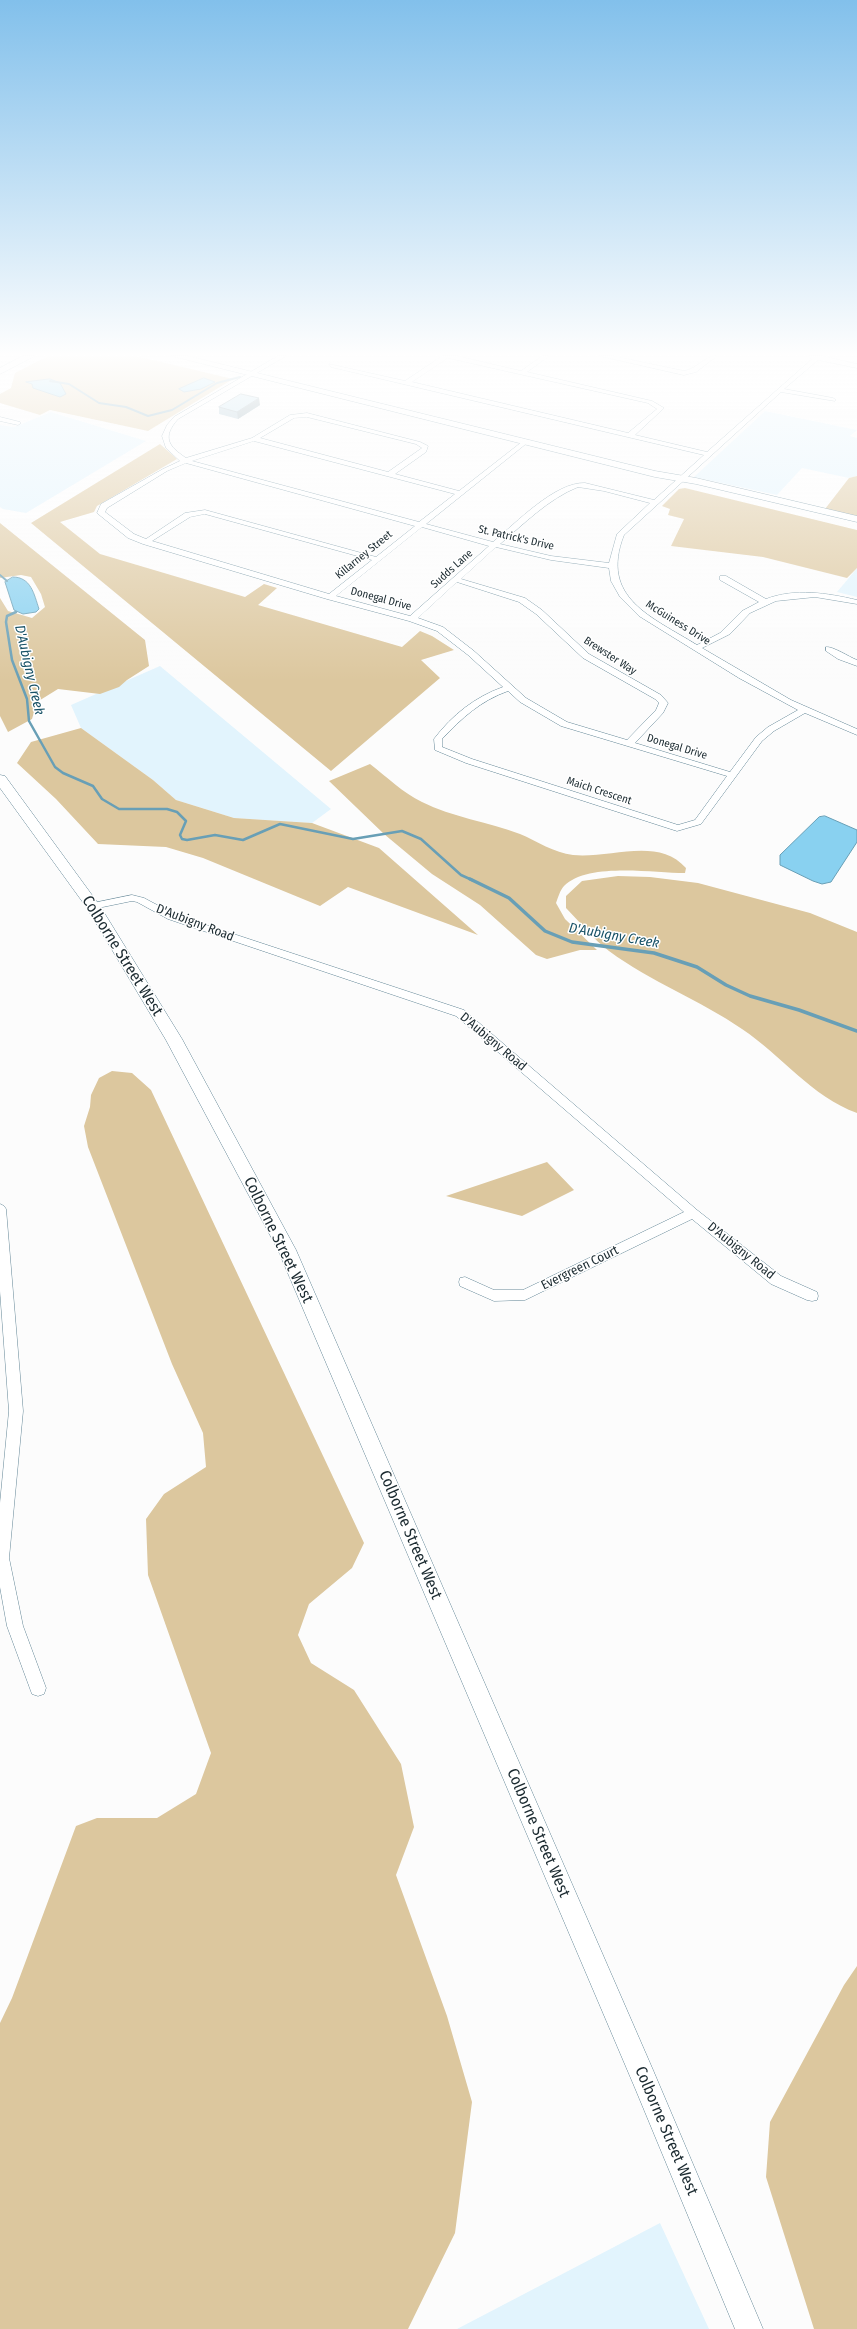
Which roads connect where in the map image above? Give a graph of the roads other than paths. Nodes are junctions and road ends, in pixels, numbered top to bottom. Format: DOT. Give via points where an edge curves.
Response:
graph roads {
  1 [pos="177,465"];
  2 [pos="199,465"];
  3 [pos="354,465"];
  4 [pos="404,465"];
  5 [pos="496,465"];
  6 [pos="617,465"];
  7 [pos="696,465"];
  8 [pos="390,474"];
  9 [pos="680,480"];
  10 [pos="460,493"];
  11 [pos="654,502"];
  12 [pos="857,519"];
  13 [pos="420,525"];
  14 [pos="857,526"];
  15 [pos="146,542"];
  16 [pos="495,545"];
  17 [pos="376,560"];
  18 [pos="611,566"];
  19 [pos="723,578"];
  20 [pos="457,580"];
  21 [pos="330,597"];
  22 [pos="764,602"];
  23 [pos="857,602"];
  24 [pos="412,619"];
  25 [pos="696,648"];
  26 [pos="829,649"];
  27 [pos="857,663"];
  28 [pos="508,688"];
  29 [pos="804,710"];
  30 [pos="857,732"];
  31 [pos="629,744"];
  32 [pos="732,775"];
  33 [pos="0,779"];
  34 [pos="93,906"];
  35 [pos="0,1209"];
  36 [pos="693,1213"];
  37 [pos="465,1282"];
  38 [pos="812,1296"];
  39 [pos="1,1558"];
  40 [pos="38,1688"];
  41 [pos="749,2329"];
  1 -- 15 [label="street, Donegal Drive" via="158,473 102,508 101,513 131,536"];
  2 -- 13 [label="street, St. Patrick's Drive"];
  3 -- 8 [label="street"];
  4 -- 8 [label="street"];
  5 -- 10 [label="street, Killarney Street"];
  6 -- 9 [label="main road"];
  7 -- 9 [label="street"];
  8 -- 10 [label="street"];
  9 -- 11 [label="street"];
  9 -- 12 [label="main road"];
  9 -- 14 [label="main road"];
  10 -- 13 [label="street, Killarney Street"];
  11 -- 16 [label="street, Sudds Lane" via="576,484 567,487"];
  11 -- 18 [label="street" via="621,534"];
  13 -- 16 [label="street, St. Patrick's Drive"];
  13 -- 17 [label="street, Killarney Street"];
  15 -- 17 [label="street" via="188,515 205,512"];
  15 -- 21 [label="street, Donegal Drive"];
  16 -- 18 [label="street, St. Patrick's Drive" via="551,558"];
  16 -- 20 [label="street, Sudds Lane"];
  17 -- 21 [label="street, Killarney Street"];
  18 -- 25 [label="street, McGuiness Drive" via="618,588 632,606"];
  19 -- 22 [label="street"];
  20 -- 24 [label="street, Sudds Lane"];
  20 -- 31 [label="street, Brewster Way" via="522,600 539,612 586,656 658,697 664,703 660,711"];
  21 -- 24 [label="street, Donegal Drive"];
  22 -- 23 [label="street" via="786,595 800,595 831,596"];
  22 -- 25 [label="street" via="746,612 730,631"];
  24 -- 28 [label="street, Donegal Drive" via="440,629 453,638"];
  25 -- 29 [label="street, McGuiness Drive"];
  26 -- 27 [label="street"];
  28 -- 31 [label="street, Donegal Drive" via="532,707 564,724"];
  28 -- 32 [label="street, Maich Crescent" via="488,694 473,703 438,739 438,748 469,761 677,828 698,822"];
  29 -- 30 [label="street, McGuiness Drive"];
  29 -- 32 [label="street, Maich Crescent" via="763,736"];
  31 -- 32 [label="street, Donegal Drive"];
  33 -- 34 [label="main road, Colborne Street West"];
  34 -- 36 [label="street, D'Aubigny Road" via="123,898 140,900 172,917 460,1013"];
  34 -- 41 [label="main road, Colborne Street West" via="174,1039 287,1250 635,2057"];
  35 -- 39 [label="street" via="16,1411"];
  36 -- 37 [label="street, Evergreen Court" via="525,1295 486,1295"];
  36 -- 38 [label="street, D'Aubigny Road" via="776,1280"];
  39 -- 40 [label="street" via="15,1626"];
}
